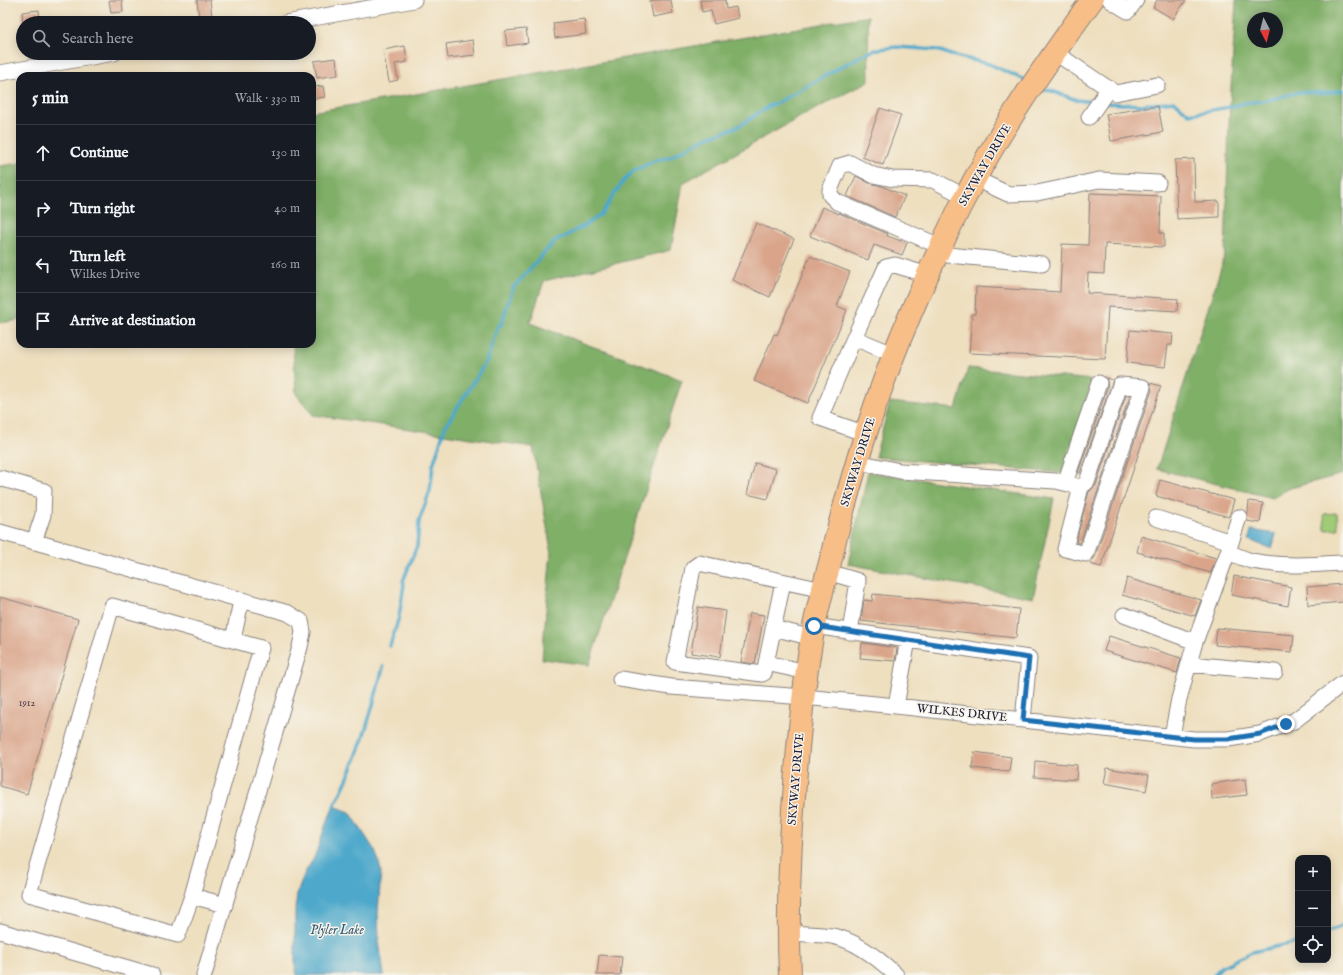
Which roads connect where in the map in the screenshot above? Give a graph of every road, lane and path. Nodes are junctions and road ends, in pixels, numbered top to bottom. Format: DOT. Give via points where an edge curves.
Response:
graph roads {
  1 [pos="414,0"];
  2 [pos="1081,0"];
  3 [pos="1092,0"];
  4 [pos="1110,0"];
  5 [pos="1136,0"];
  6 [pos="316,17"];
  7 [pos="1054,52"];
  8 [pos="74,60"];
  9 [pos="0,73"];
  10 [pos="1157,86"];
  11 [pos="1109,88"];
  12 [pos="1089,117"];
  13 [pos="1158,183"];
  14 [pos="971,188"];
  15 [pos="940,250"];
  16 [pos="1042,264"];
  17 [pos="928,275"];
  18 [pos="854,338"];
  19 [pos="894,354"];
  20 [pos="1099,383"];
  21 [pos="866,434"];
  22 [pos="857,462"];
  23 [pos="0,478"];
  24 [pos="1065,483"];
  25 [pos="1081,487"];
  26 [pos="1239,517"];
  27 [pos="1156,518"];
  28 [pos="0,532"];
  29 [pos="34,542"];
  30 [pos="1230,547"];
  31 [pos="1343,563"];
  32 [pos="825,581"];
  33 [pos="783,582"];
  34 [pos="241,601"];
  35 [pos="1124,615"];
  36 [pos="773,628"];
  37 [pos="813,632"];
  38 [pos="850,632"];
  39 [pos="233,640"];
  40 [pos="908,640"];
  41 [pos="1194,642"];
  42 [pos="675,662"];
  43 [pos="766,663"];
  44 [pos="1189,664"];
  45 [pos="720,669"];
  46 [pos="807,672"];
  47 [pos="1275,672"];
  48 [pos="620,679"];
  49 [pos="1343,682"];
  50 [pos="671,687"];
  51 [pos="717,690"];
  52 [pos="804,697"];
  53 [pos="896,706"];
  54 [pos="1023,720"];
  55 [pos="1172,736"];
  56 [pos="192,896"];
  57 [pos="225,905"];
  58 [pos="0,931"];
  59 [pos="788,933"];
  60 [pos="152,975"];
  61 [pos="204,975"];
  62 [pos="790,975"];
  63 [pos="896,975"];
  1 -- 6 [label="street"];
  2 -- 7 [label="highway"];
  3 -- 7 [label="highway, SKYWAY DRIVE"];
  4 -- 5 [label="street" via="1128,11"];
  7 -- 11 [label="street"];
  7 -- 14 [label="highway, SKYWAY DRIVE"];
  8 -- 9 [label="street"];
  10 -- 11 [label="street" via="1115,93"];
  11 -- 12 [label="street"];
  13 -- 14 [label="street" via="1099,180 1037,193 1008,194"];
  14 -- 15 [label="highway, SKYWAY DRIVE"];
  14 -- 15 [label="street" via="932,180 893,179 873,175 850,163 840,166 830,190 830,195 836,202"];
  15 -- 16 [label="street"];
  15 -- 17 [label="highway, SKYWAY DRIVE"];
  17 -- 18 [label="street" via="895,265 886,267"];
  17 -- 19 [label="highway, SKYWAY DRIVE"];
  18 -- 19 [label="street"];
  18 -- 21 [label="street" via="820,418"];
  19 -- 21 [label="highway, SKYWAY DRIVE"];
  20 -- 24 [label="street"];
  21 -- 22 [label="highway, SKYWAY DRIVE"];
  22 -- 24 [label="street" via="900,471"];
  22 -- 32 [label="highway, SKYWAY DRIVE"];
  23 -- 29 [label="street" via="44,491 43,515"];
  24 -- 25 [label="street"];
  25 -- 25 [label="street" via="1065,549 1086,554 1143,387 1120,385 1087,482"];
  26 -- 30 [label="street"];
  27 -- 30 [label="street"];
  28 -- 29 [label="street"];
  29 -- 34 [label="street"];
  30 -- 31 [label="street" via="1251,560 1281,565"];
  30 -- 41 [label="street"];
  32 -- 33 [label="street"];
  32 -- 37 [label="highway, SKYWAY DRIVE"];
  32 -- 38 [label="street" via="858,581"];
  33 -- 36 [label="street"];
  33 -- 42 [label="street" via="700,563 697,565 693,568"];
  34 -- 39 [label="street"];
  34 -- 57 [label="street" via="288,613 301,621 303,632"];
  35 -- 41 [label="street"];
  36 -- 37 [label="street"];
  36 -- 43 [label="street"];
  37 -- 38 [label="street"];
  37 -- 46 [label="highway, SKYWAY DRIVE"];
  38 -- 40 [label="street"];
  39 -- 56 [label="street" via="261,648"];
  39 -- 56 [label="street" via="112,606 29,894 178,935"];
  40 -- 53 [label="street"];
  40 -- 54 [label="street" via="1029,658"];
  41 -- 44 [label="street"];
  42 -- 45 [label="street"];
  42 -- 50 [label="street"];
  43 -- 45 [label="street" via="764,673 760,675"];
  43 -- 46 [label="street"];
  44 -- 47 [label="street"];
  44 -- 55 [label="street"];
  45 -- 51 [label="street"];
  46 -- 52 [label="highway, SKYWAY DRIVE"];
  48 -- 50 [label="street, WILKES DRIVE"];
  49 -- 55 [label="street, WILKES DRIVE" via="1294,721 1260,734 1228,739"];
  50 -- 51 [label="street, WILKES DRIVE"];
  51 -- 52 [label="street, WILKES DRIVE"];
  52 -- 53 [label="street, WILKES DRIVE"];
  52 -- 59 [label="highway, SKYWAY DRIVE" via="791,831"];
  53 -- 54 [label="street, WILKES DRIVE"];
  54 -- 55 [label="street, WILKES DRIVE"];
  56 -- 57 [label="street"];
  57 -- 61 [label="street"];
  58 -- 60 [label="street"];
  59 -- 62 [label="highway, SKYWAY DRIVE"];
  59 -- 63 [label="street" via="834,936 880,959"];
}
